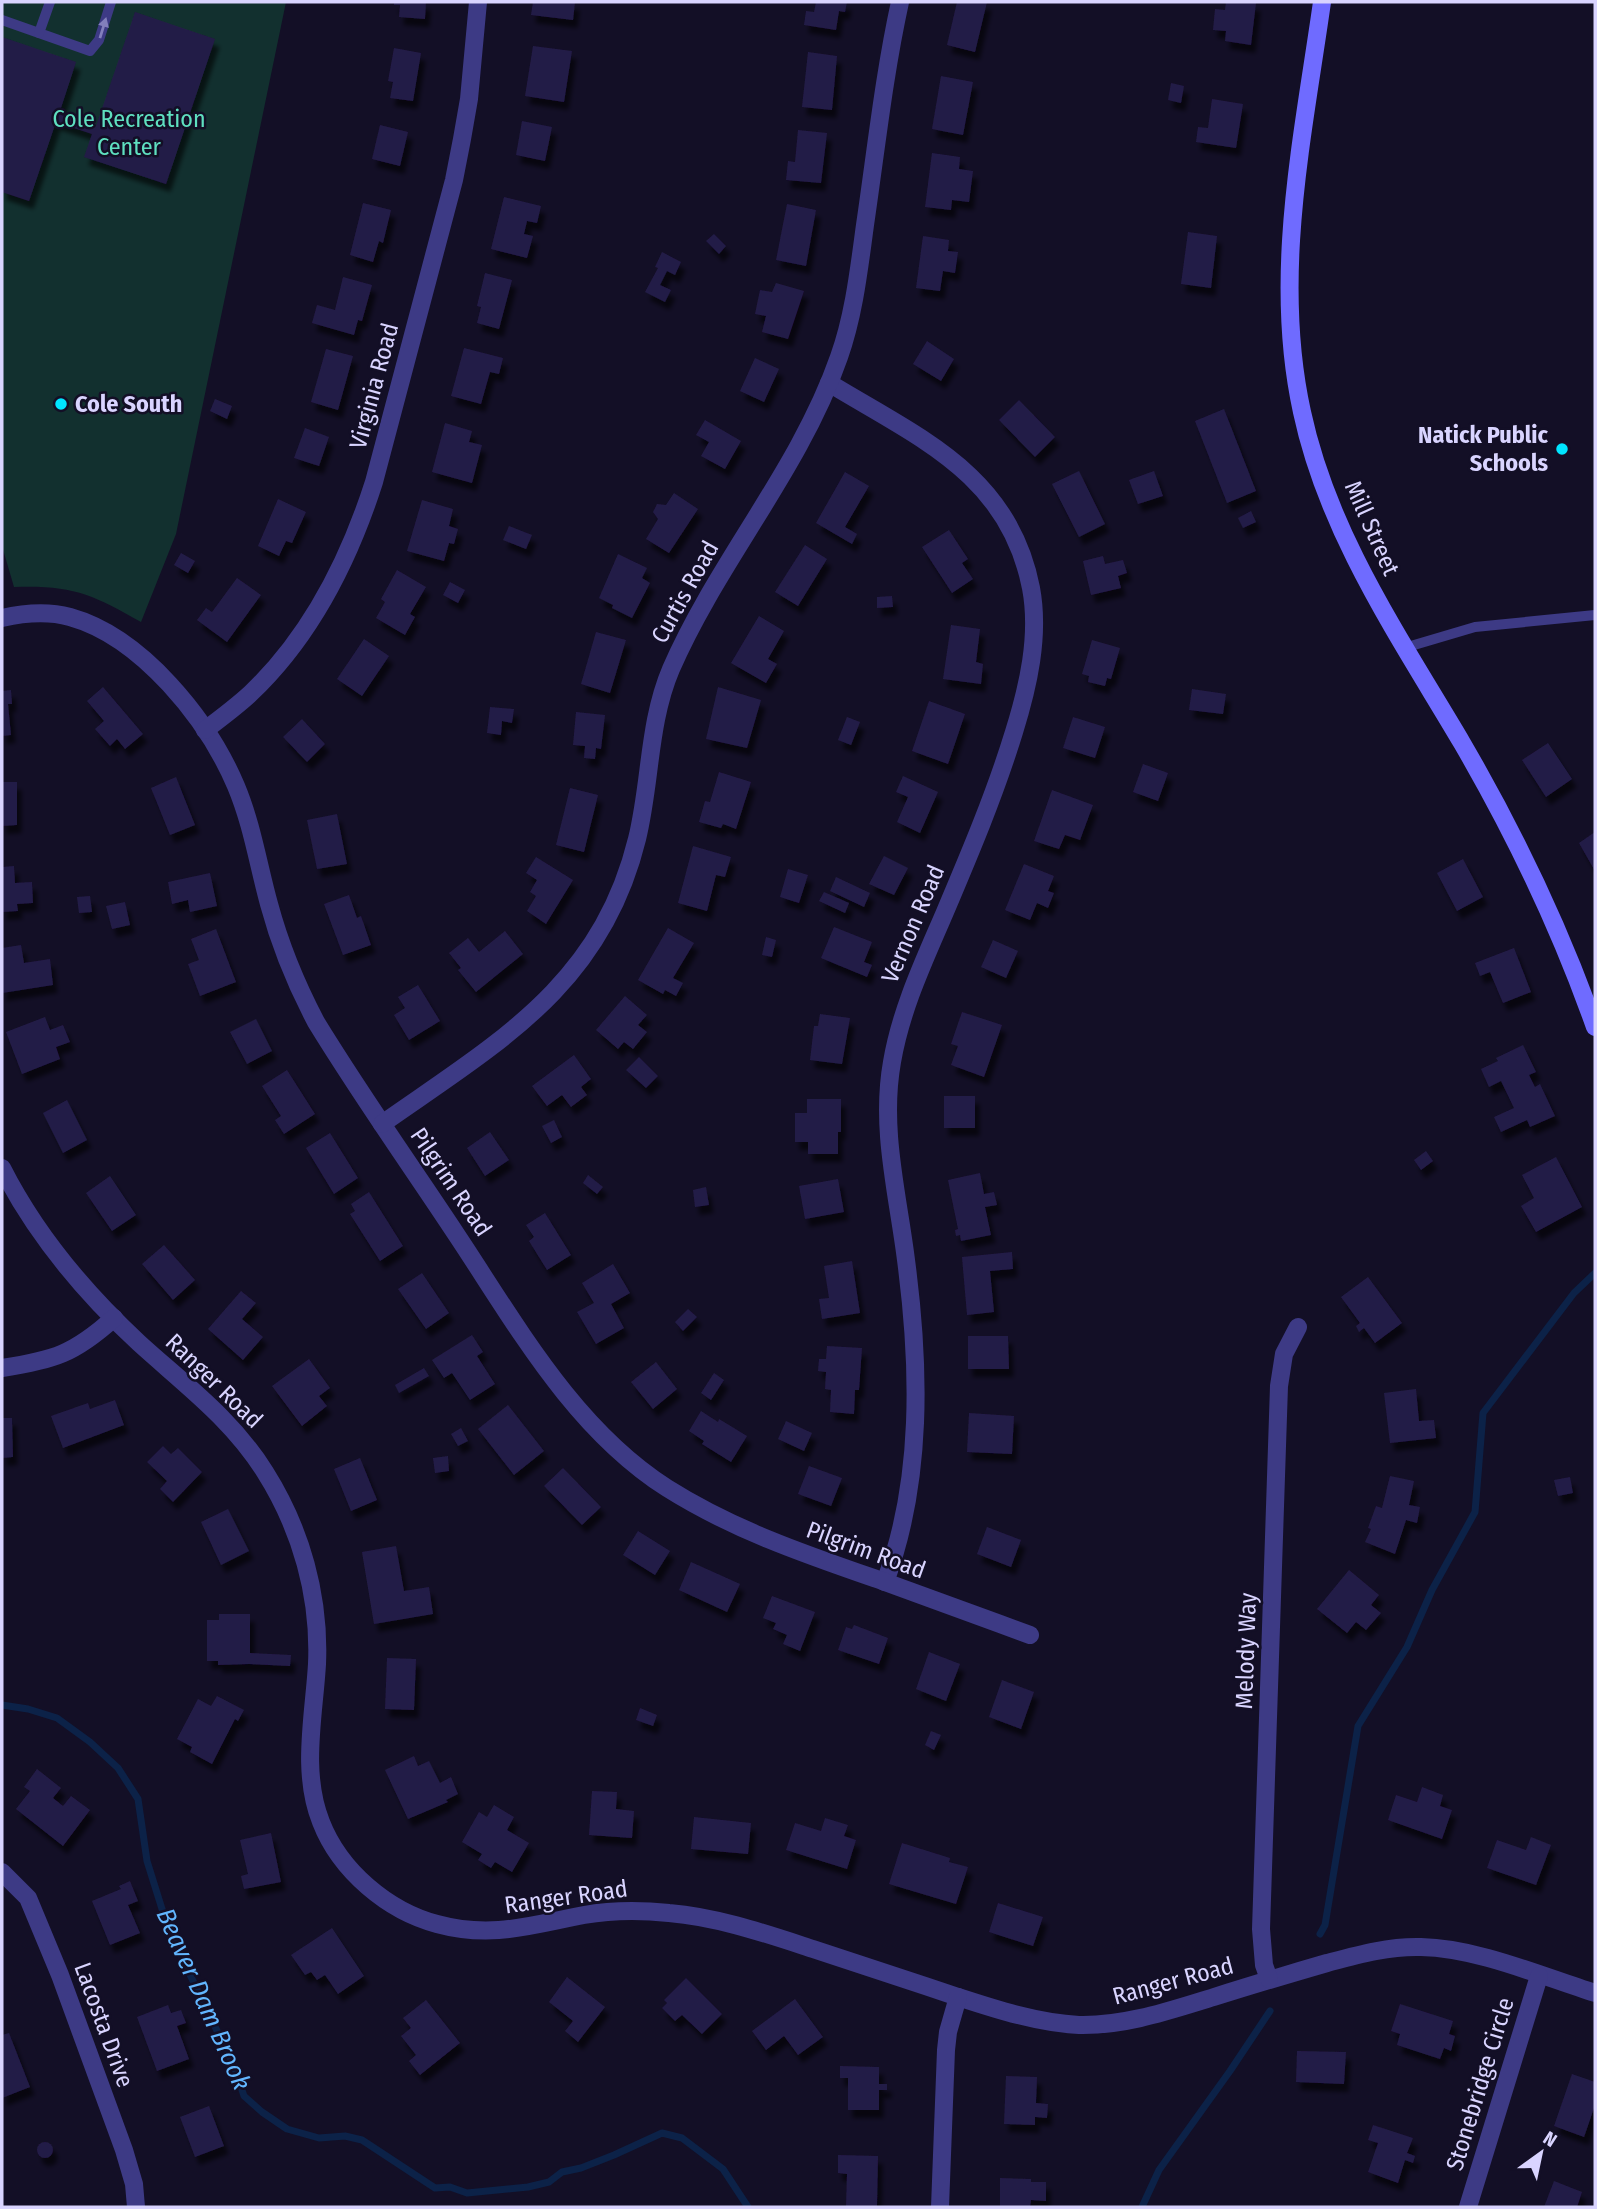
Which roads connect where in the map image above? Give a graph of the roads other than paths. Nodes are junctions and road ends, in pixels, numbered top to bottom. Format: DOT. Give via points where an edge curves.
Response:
graph roads {
  1 [pos="50,2"];
  2 [pos="111,2"];
  3 [pos="478,2"];
  4 [pos="900,2"];
  5 [pos="1322,2"];
  6 [pos="2,20"];
  7 [pos="39,33"];
  8 [pos="829,383"];
  9 [pos="1595,615"];
  10 [pos="2,618"];
  11 [pos="1404,648"];
  12 [pos="205,730"];
  13 [pos="1595,1027"];
  14 [pos="382,1124"];
  15 [pos="2,1168"];
  16 [pos="114,1318"];
  17 [pos="1298,1327"];
  18 [pos="2,1368"];
  19 [pos="885,1582"];
  20 [pos="1030,1635"];
  21 [pos="2,1872"];
  22 [pos="1539,1976"];
  23 [pos="1269,1979"];
  24 [pos="1595,1993"];
  25 [pos="958,1997"];
  26 [pos="136,2207"];
  27 [pos="940,2207"];
  28 [pos="1468,2207"];
  1 -- 7 [label="lane"];
  7 -- 2 [label="lane, one-way" via="90,51 99,40"];
  3 -- 12 [label="street, Virginia Road" via="469,99 454,180 362,519 334,582 295,642 251,693"];
  4 -- 8 [label="street, Curtis Road" via="855,293"];
  5 -- 11 [label="street, Mill Street" via="1291,225 1289,272 1296,373 1312,448 1339,523"];
  6 -- 7 [label="lane"];
  8 -- 14 [label="street, Curtis Road" via="801,441 670,671 655,723 633,856 595,941 554,992 504,1039"];
  8 -- 19 [label="street, Vernon Road" via="942,452 985,489 1015,537 1032,591 1034,620 1027,682 1007,755 905,1007 891,1064 888,1125 912,1313 915,1379 907,1498 901,1535"];
  9 -- 11 [label="lane" via="1475,626"];
  10 -- 12 [label="street, Pilgrim Road" via="44,613 69,616 119,639 163,678"];
  11 -- 13 [label="street, Mill Street" via="1519,846 1562,939"];
  12 -- 14 [label="street, Pilgrim Road" via="247,813 269,905 301,993"];
  14 -- 19 [label="street, Pilgrim Road" via="555,1380 606,1439 665,1487 736,1527"];
  15 -- 16 [label="street, Ranger Road" via="45,1238"];
  16 -- 18 [label="street" via="68,1352"];
  16 -- 25 [label="street, Ranger Road" via="229,1423 285,1508 306,1561 317,1628 310,1763 319,1819 333,1847 379,1895 404,1912 459,1929 520,1929 614,1911 710,1919"];
  17 -- 23 [label="street, Melody Way" via="1284,1354 1279,1386 1261,1929"];
  19 -- 20 [label="street, Pilgrim Road"];
  21 -- 26 [label="street, Lacosta Drive" via="28,1898 60,1975 124,2150"];
  22 -- 23 [label="street, Ranger Road" via="1483,1957 1422,1947 1366,1953"];
  22 -- 24 [label="street, Ranger Road"];
  22 -- 28 [label="street, Stonebridge Circle"];
  23 -- 25 [label="street, Ranger Road" via="1142,2018 1081,2025 1021,2016"];
  25 -- 27 [label="street" via="946,2050"];
}
